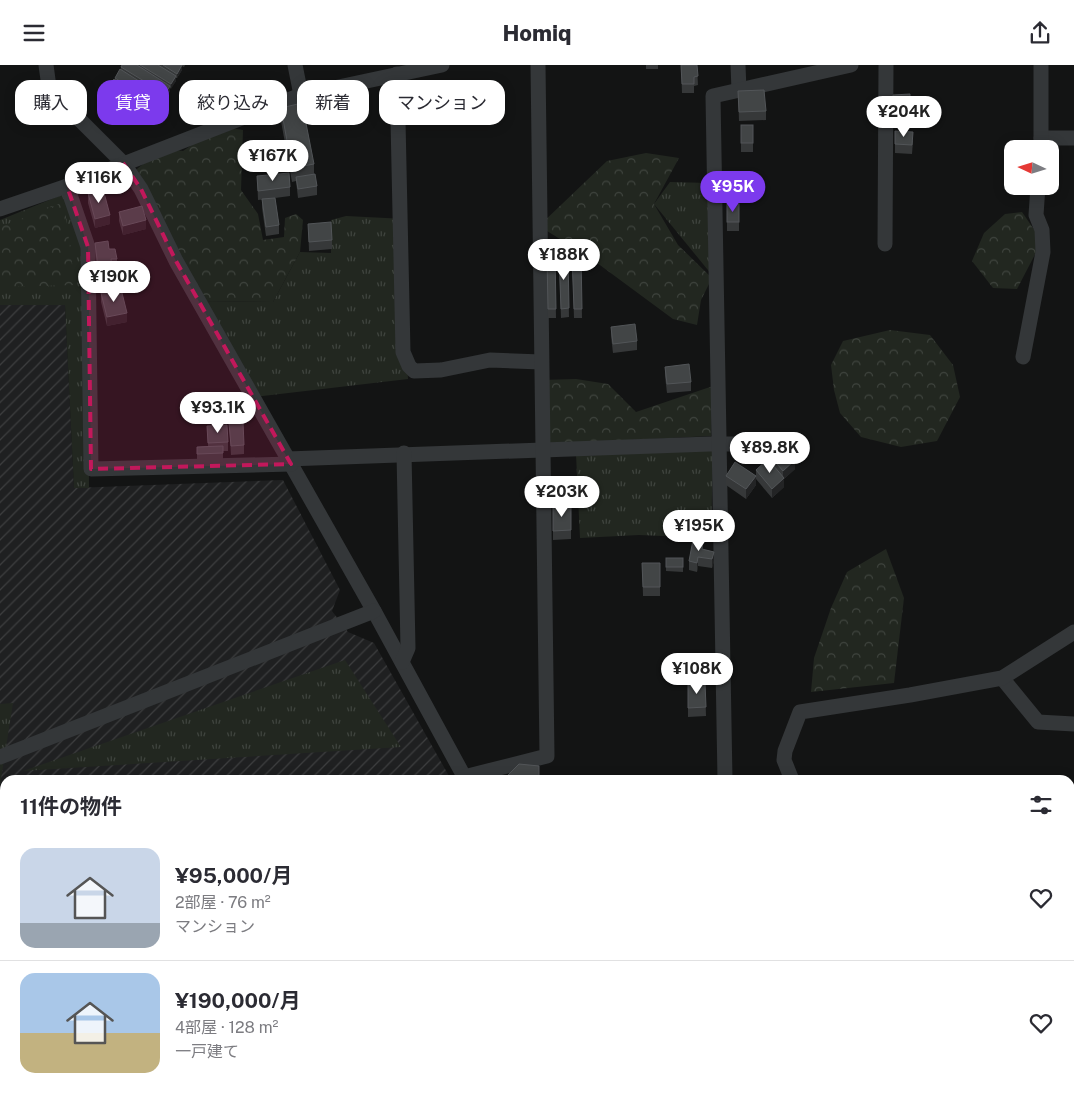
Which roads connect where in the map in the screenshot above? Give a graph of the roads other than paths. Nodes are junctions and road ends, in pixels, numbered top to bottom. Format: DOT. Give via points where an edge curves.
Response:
graph roads {
  1 [pos="46,65"];
  2 [pos="295,65"];
  3 [pos="442,65"];
  4 [pos="538,65"];
  5 [pos="738,65"];
  6 [pos="851,65"];
  7 [pos="886,65"];
  8 [pos="1041,65"];
  9 [pos="398,74"];
  10 [pos="298,80"];
  11 [pos="369,80"];
  12 [pos="739,90"];
  13 [pos="297,97"];
  14 [pos="1074,138"];
  15 [pos="1041,140"];
  16 [pos="1059,141"];
  17 [pos="123,163"];
  18 [pos="67,186"];
  19 [pos="1037,195"];
  20 [pos="0,209"];
  21 [pos="884,244"];
  22 [pos="1023,357"];
  23 [pos="541,362"];
  24 [pos="719,444"];
  25 [pos="779,444"];
  26 [pos="542,449"];
  27 [pos="404,453"];
  28 [pos="289,461"];
  29 [pos="374,611"];
  30 [pos="1074,632"];
  31 [pos="402,662"];
  32 [pos="1002,678"];
  33 [pos="1074,724"];
  34 [pos="0,757"];
  35 [pos="463,775"];
  36 [pos="479,775"];
  37 [pos="725,775"];
  38 [pos="790,775"];
  1 -- 17 [label="street" via="49,87"];
  2 -- 10 [label="street"];
  3 -- 9 [label="street"];
  4 -- 23 [label="street"];
  5 -- 12 [label="street"];
  6 -- 12 [label="street"];
  7 -- 21 [label="street"];
  8 -- 15 [label="street"];
  9 -- 11 [label="street"];
  9 -- 23 [label="street" via="404,352 409,366 414,371 425,372 490,360"];
  12 -- 24 [label="street" via="713,97"];
  13 -- 17 [label="street"];
  14 -- 16 [label="street"];
  17 -- 18 [label="street"];
  17 -- 28 [label="street" via="141,189 176,261"];
  18 -- 20 [label="street"];
  18 -- 28 [label="street" via="88,247 91,469"];
  19 -- 22 [label="street" via="1036,215 1042,230 1042,253"];
  23 -- 26 [label="street"];
  24 -- 25 [label="street"];
  24 -- 26 [label="street"];
  24 -- 37 [label="street"];
  26 -- 27 [label="street"];
  26 -- 36 [label="street" via="547,756"];
  27 -- 28 [label="street"];
  27 -- 31 [label="street" via="408,648"];
  28 -- 29 [label="street"];
  29 -- 31 [label="street"];
  29 -- 34 [label="street"];
  30 -- 32 [label="street"];
  31 -- 35 [label="street"];
  32 -- 33 [label="street" via="1038,722"];
  32 -- 38 [label="street" via="800,712 785,751 784,760"];
}
